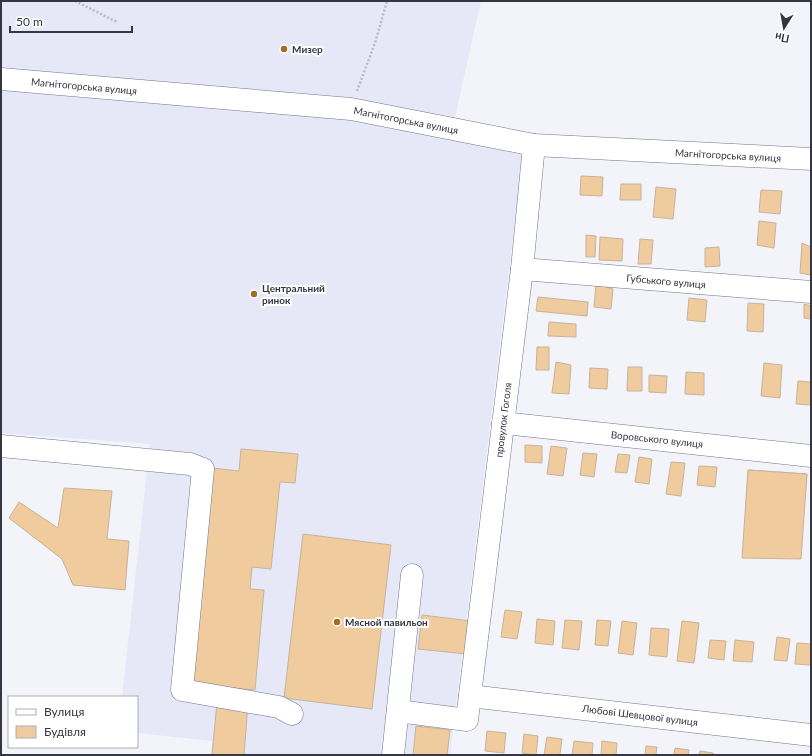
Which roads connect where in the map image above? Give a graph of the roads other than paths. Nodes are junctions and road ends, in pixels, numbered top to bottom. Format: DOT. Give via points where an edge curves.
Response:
graph roads {
  1 [pos="1,79"];
  2 [pos="534,145"];
  3 [pos="811,160"];
  4 [pos="522,269"];
  5 [pos="811,292"];
  6 [pos="503,423"];
  7 [pos="1,446"];
  8 [pos="811,456"];
  9 [pos="412,575"];
  10 [pos="470,696"];
  11 [pos="398,711"];
  12 [pos="292,714"];
  13 [pos="811,735"];
  14 [pos="393,755"];
  1 -- 2 [label="street, Магнітогорська вулиця" via="351,109"];
  2 -- 3 [label="street, Магнітогорська вулиця"];
  2 -- 4 [label="street, провулок Гоголя"];
  4 -- 5 [label="street, Губського вулиця"];
  4 -- 6 [label="street, провулок Гоголя"];
  6 -- 8 [label="street, Воровського вулиця"];
  6 -- 10 [label="street, провулок Гоголя"];
  7 -- 12 [label="street" via="190,464 203,469 182,690 279,707"];
  9 -- 11 [label="street"];
  10 -- 11 [label="street, провулок Гоголя" via="467,720"];
  10 -- 13 [label="street, Любові Шевцової вулиця"];
  11 -- 14 [label="street"];
}
